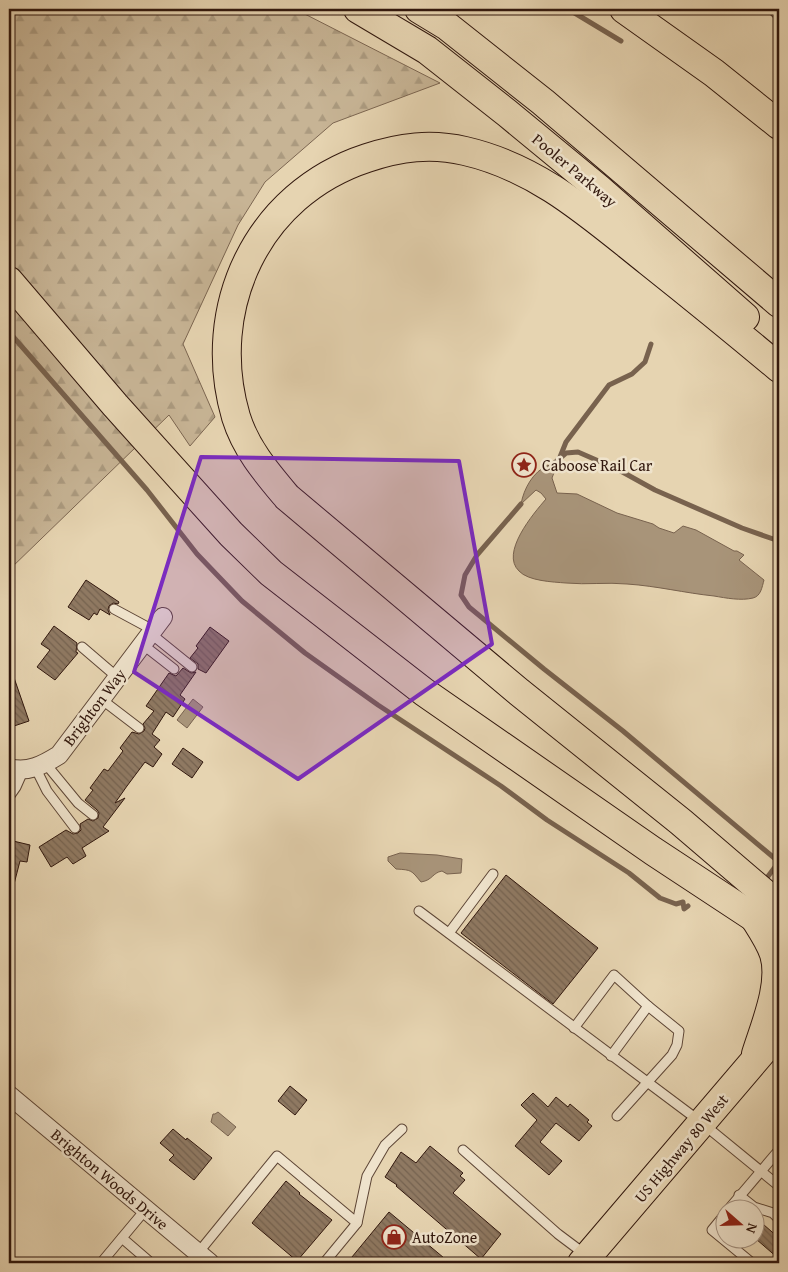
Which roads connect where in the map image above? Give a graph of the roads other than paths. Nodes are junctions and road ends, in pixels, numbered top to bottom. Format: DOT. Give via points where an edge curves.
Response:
graph roads {
  1 [pos="358,9"];
  2 [pos="420,9"];
  3 [pos="624,9"];
  4 [pos="772,9"];
  5 [pos="779,16"];
  6 [pos="779,125"];
  7 [pos="9,280"];
  8 [pos="779,303"];
  9 [pos="779,347"];
  10 [pos="779,368"];
  11 [pos="114,609"];
  12 [pos="152,631"];
  13 [pos="82,647"];
  14 [pos="192,666"];
  15 [pos="174,669"];
  16 [pos="117,677"];
  17 [pos="101,699"];
  18 [pos="140,728"];
  19 [pos="28,767"];
  20 [pos="9,797"];
  21 [pos="92,815"];
  22 [pos="75,828"];
  23 [pos="494,874"];
  24 [pos="769,905"];
  25 [pos="420,911"];
  26 [pos="449,933"];
  27 [pos="779,934"];
  28 [pos="648,1006"];
  29 [pos="574,1028"];
  30 [pos="779,1032"];
  31 [pos="612,1056"];
  32 [pos="754,1062"];
  33 [pos="648,1083"];
  34 [pos="9,1095"];
  35 [pos="617,1116"];
  36 [pos="702,1123"];
  37 [pos="402,1129"];
  38 [pos="463,1150"];
  39 [pos="779,1150"];
  40 [pos="761,1171"];
  41 [pos="779,1186"];
  42 [pos="740,1195"];
  43 [pos="736,1200"];
  44 [pos="146,1209"];
  45 [pos="779,1219"];
  46 [pos="357,1223"];
  47 [pos="122,1238"];
  48 [pos="736,1250"];
  49 [pos="204,1258"];
  50 [pos="585,1260"];
  51 [pos="101,1263"];
  52 [pos="151,1263"];
  53 [pos="324,1263"];
  54 [pos="752,1263"];
  1 -- 9 [label="main road, Pooler Parkway" via="427,50 507,113"];
  2 -- 8 [label="main road, Pooler Parkway" via="447,26 544,102"];
  3 -- 6 [label="main road" via="714,73"];
  4 -- 5 [label="lane"];
  7 -- 24 [label="main road" via="115,405 231,534 271,573 424,692 638,841"];
  10 -- 24 [label="main road" via="556,189 497,160 462,150 428,146 385,152 342,167 287,205 264,231 246,266 234,297 225,351 241,430 259,464 287,497 519,692 681,822"];
  11 -- 12 [label="lane"];
  12 -- 14 [label="lane"];
  12 -- 15 [label="lane"];
  12 -- 16 [label="street, Brighton Way"];
  13 -- 16 [label="lane"];
  16 -- 17 [label="street, Brighton Way"];
  17 -- 18 [label="lane"];
  17 -- 19 [label="street, Brighton Way" via="59,755"];
  19 -- 20 [label="lane"];
  19 -- 21 [label="lane"];
  19 -- 22 [label="lane"];
  23 -- 26 [label="lane"];
  24 -- 27 [label="main road"];
  24 -- 32 [label="main road" via="771,947 776,967 774,994"];
  25 -- 26 [label="lane"];
  26 -- 29 [label="lane"];
  28 -- 29 [label="lane" via="614,975"];
  28 -- 31 [label="lane"];
  28 -- 33 [label="lane" via="679,1031 672,1055"];
  29 -- 31 [label="lane"];
  30 -- 32 [label="main road, US Highway 80 West"];
  31 -- 33 [label="lane"];
  32 -- 36 [label="main road, US Highway 80 West"];
  33 -- 35 [label="lane"];
  33 -- 36 [label="lane"];
  34 -- 44 [label="street, Brighton Woods Drive"];
  36 -- 40 [label="lane"];
  36 -- 50 [label="main road, US Highway 80 West"];
  37 -- 46 [label="lane" via="385,1145 367,1176"];
  38 -- 50 [label="lane"];
  39 -- 40 [label="lane"];
  40 -- 41 [label="lane"];
  40 -- 42 [label="lane"];
  42 -- 43 [label="lane"];
  42 -- 45 [label="lane" via="754,1207 773,1213"];
  44 -- 47 [label="lane"];
  44 -- 49 [label="street, Brighton Woods Drive"];
  46 -- 49 [label="lane" via="277,1156"];
  46 -- 53 [label="lane"];
  47 -- 51 [label="lane"];
  47 -- 52 [label="lane"];
  48 -- 54 [label="lane"];
}
